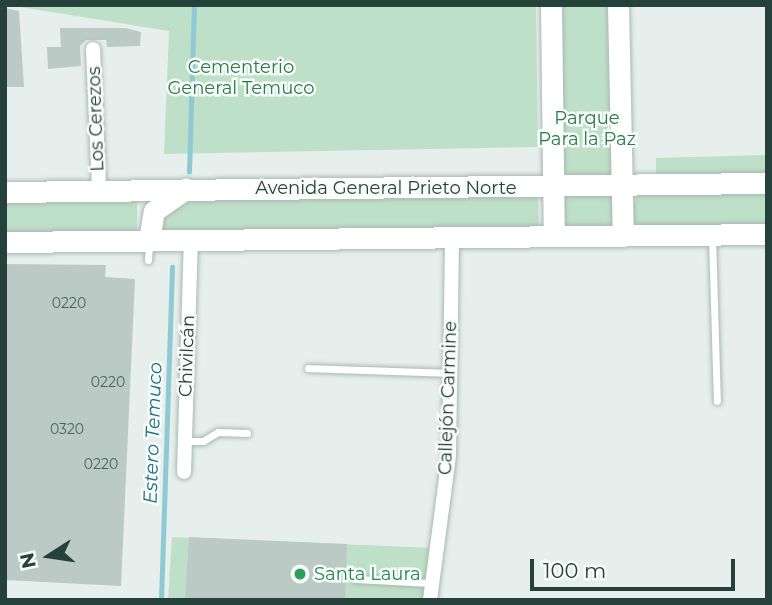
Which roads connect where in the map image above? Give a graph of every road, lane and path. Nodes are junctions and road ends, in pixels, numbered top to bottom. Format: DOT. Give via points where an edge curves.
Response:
graph roads {
  1 [pos="551,5"];
  2 [pos="618,5"];
  3 [pos="93,50"];
  4 [pos="767,183"];
  5 [pos="623,186"];
  6 [pos="188,188"];
  7 [pos="554,188"];
  8 [pos="99,189"];
  9 [pos="5,192"];
  10 [pos="767,234"];
  11 [pos="712,235"];
  12 [pos="554,236"];
  13 [pos="624,236"];
  14 [pos="452,238"];
  15 [pos="191,240"];
  16 [pos="5,242"];
  17 [pos="148,250"];
  18 [pos="308,368"];
  19 [pos="450,373"];
  20 [pos="717,401"];
  21 [pos="247,433"];
  22 [pos="185,441"];
  23 [pos="184,472"];
  24 [pos="355,579"];
  25 [pos="433,583"];
  26 [pos="430,600"];
  1 -- 7 [label="street"];
  2 -- 5 [label="street"];
  3 -- 8 [label="street, Los Cerezos"];
  4 -- 5 [label="street, Avenida General Prieto Norte"];
  5 -- 7 [label="street, Avenida General Prieto Norte"];
  5 -- 13 [label="street"];
  6 -- 7 [label="street, Avenida General Prieto Norte"];
  6 -- 8 [label="street, Avenida General Prieto Norte"];
  6 -- 17 [label="street" via="158,205 151,216"];
  7 -- 12 [label="street"];
  8 -- 9 [label="street, Avenida General Prieto Norte"];
  10 -- 11 [label="street"];
  11 -- 13 [label="street"];
  11 -- 20 [label="lane"];
  12 -- 13 [label="street"];
  12 -- 14 [label="street"];
  14 -- 15 [label="street"];
  14 -- 19 [label="street, Callejón Carmine"];
  15 -- 17 [label="street"];
  15 -- 22 [label="street, Chivilcán"];
  16 -- 17 [label="street"];
  18 -- 19 [label="lane"];
  19 -- 25 [label="street, Callejón Carmine" via="449,455"];
  21 -- 22 [label="lane" via="218,432 203,442"];
  22 -- 23 [label="street, Chivilcán"];
  24 -- 25 [label="lane"];
  25 -- 26 [label="street, Callejón Carmine"];
}
